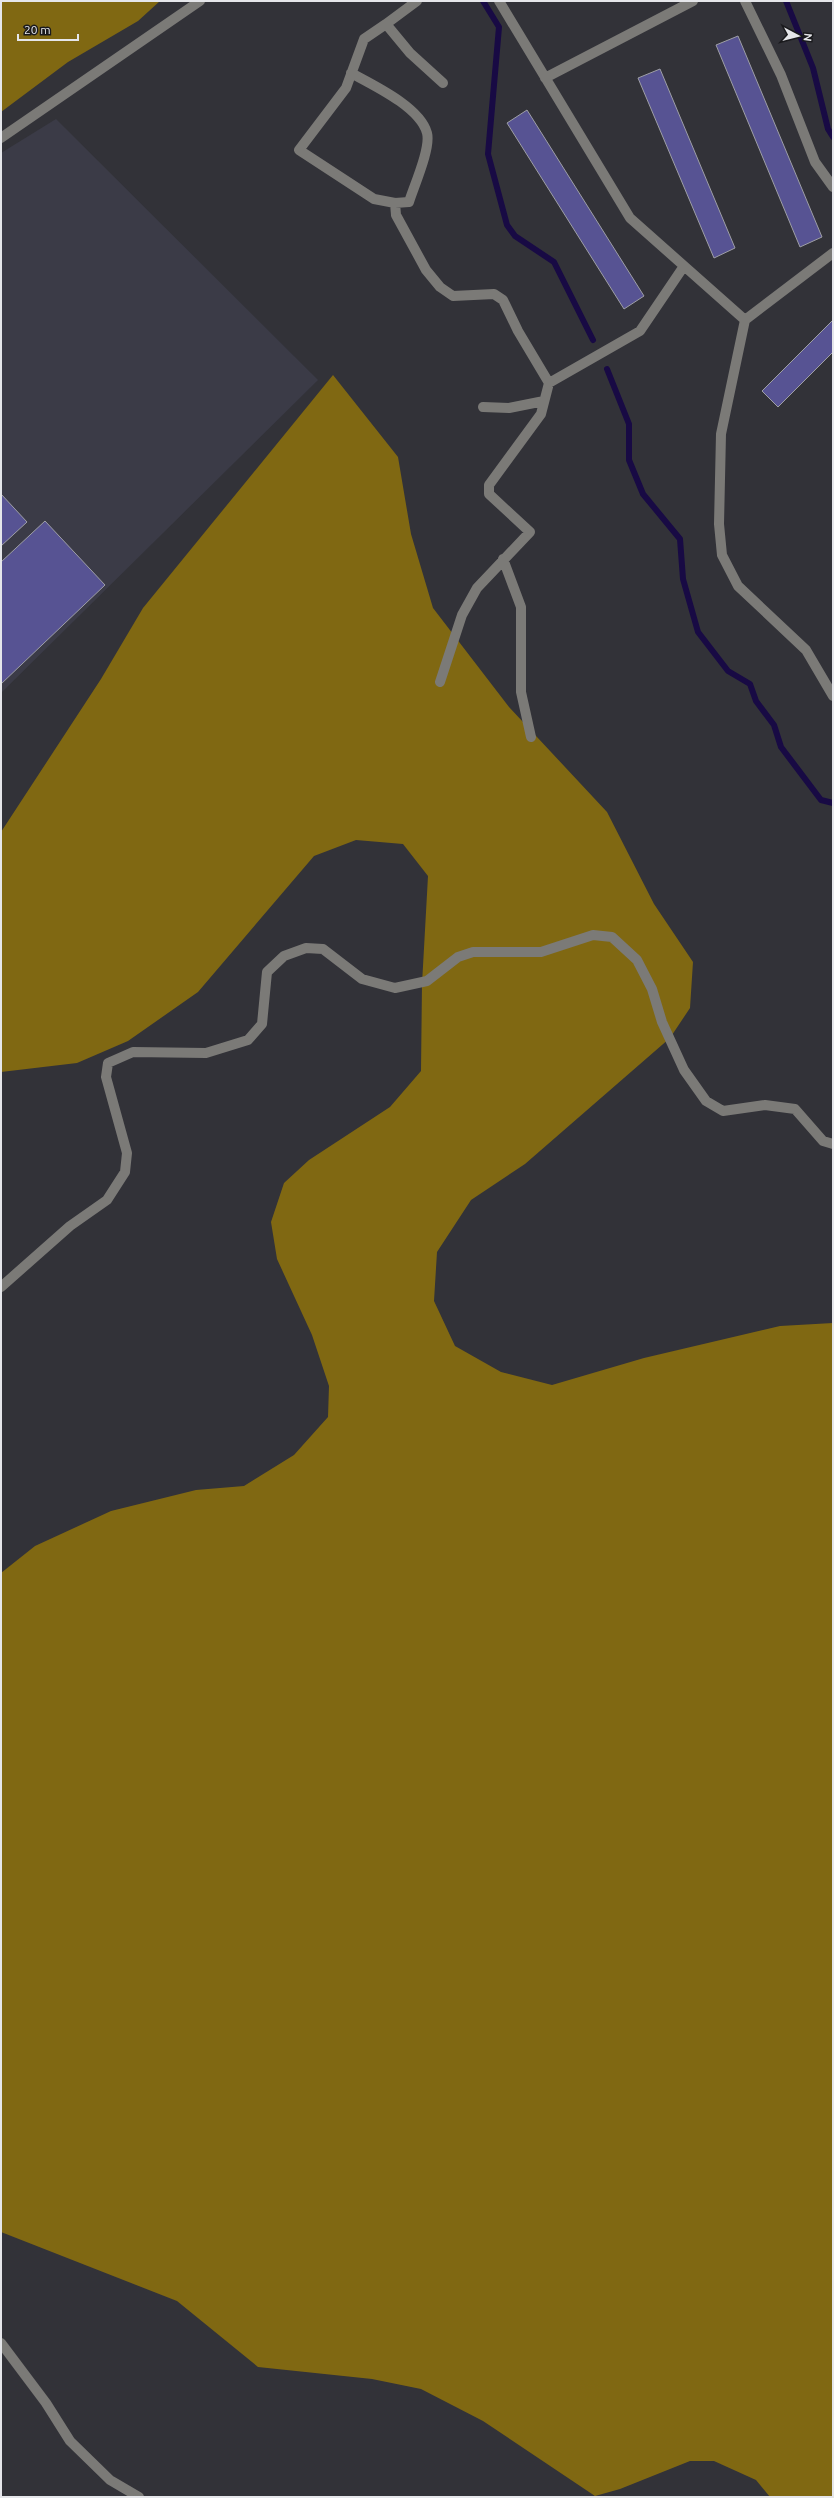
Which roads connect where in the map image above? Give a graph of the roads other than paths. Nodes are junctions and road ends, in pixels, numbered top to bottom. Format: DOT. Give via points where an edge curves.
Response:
graph roads {
  1 [pos="200,1"];
  2 [pos="417,1"];
  3 [pos="499,1"];
  4 [pos="693,1"];
  5 [pos="745,1"];
  6 [pos="386,24"];
  7 [pos="351,73"];
  8 [pos="545,78"];
  9 [pos="443,83"];
  10 [pos="1,138"];
  11 [pos="833,187"];
  12 [pos="395,203"];
  13 [pos="833,253"];
  14 [pos="684,266"];
  15 [pos="745,320"];
  16 [pos="549,383"];
  17 [pos="544,401"];
  18 [pos="483,407"];
  19 [pos="503,559"];
  20 [pos="440,682"];
  21 [pos="833,696"];
  22 [pos="530,737"];
  23 [pos="833,1144"];
  24 [pos="1,1287"];
  25 [pos="1,2343"];
  26 [pos="139,2497"];
  1 -- 10 [label="street"];
  2 -- 6 [label="street"];
  3 -- 8 [label="street"];
  4 -- 8 [label="street"];
  5 -- 11 [label="street" via="781,75 815,162"];
  6 -- 7 [label="street" via="364,39"];
  6 -- 9 [label="street" via="410,53"];
  7 -- 12 [label="street" via="406,107 421,121 428,134 426,149 409,202"];
  7 -- 12 [label="street" via="346,88 299,150 374,199"];
  8 -- 14 [label="street" via="630,218"];
  12 -- 16 [label="street" via="396,215 426,270 440,287 453,296 494,294 503,300"];
  13 -- 15 [label="street"];
  14 -- 15 [label="street"];
  14 -- 16 [label="street" via="640,331"];
  15 -- 21 [label="street" via="721,434 719,524 722,555 738,586 806,650"];
  16 -- 17 [label="street"];
  17 -- 18 [label="street" via="509,408"];
  17 -- 19 [label="street" via="540,414 489,486 489,494 530,532"];
  19 -- 20 [label="street" via="477,588 462,615"];
  19 -- 22 [label="street" via="521,607 521,692"];
  23 -- 24 [label="street" via="823,1141 795,1109 765,1105 723,1110 706,1100 684,1070 662,1022 652,989 636,960 612,937 593,935 541,952 473,952 458,958 427,981 395,988 362,978 323,949 306,948 284,956 267,972 262,1024 248,1040 206,1053 133,1052 108,1063 106,1078 127,1153 125,1172 106,1200 70,1226"];
  25 -- 26 [label="street" via="46,2403 70,2441 110,2480"];
}
